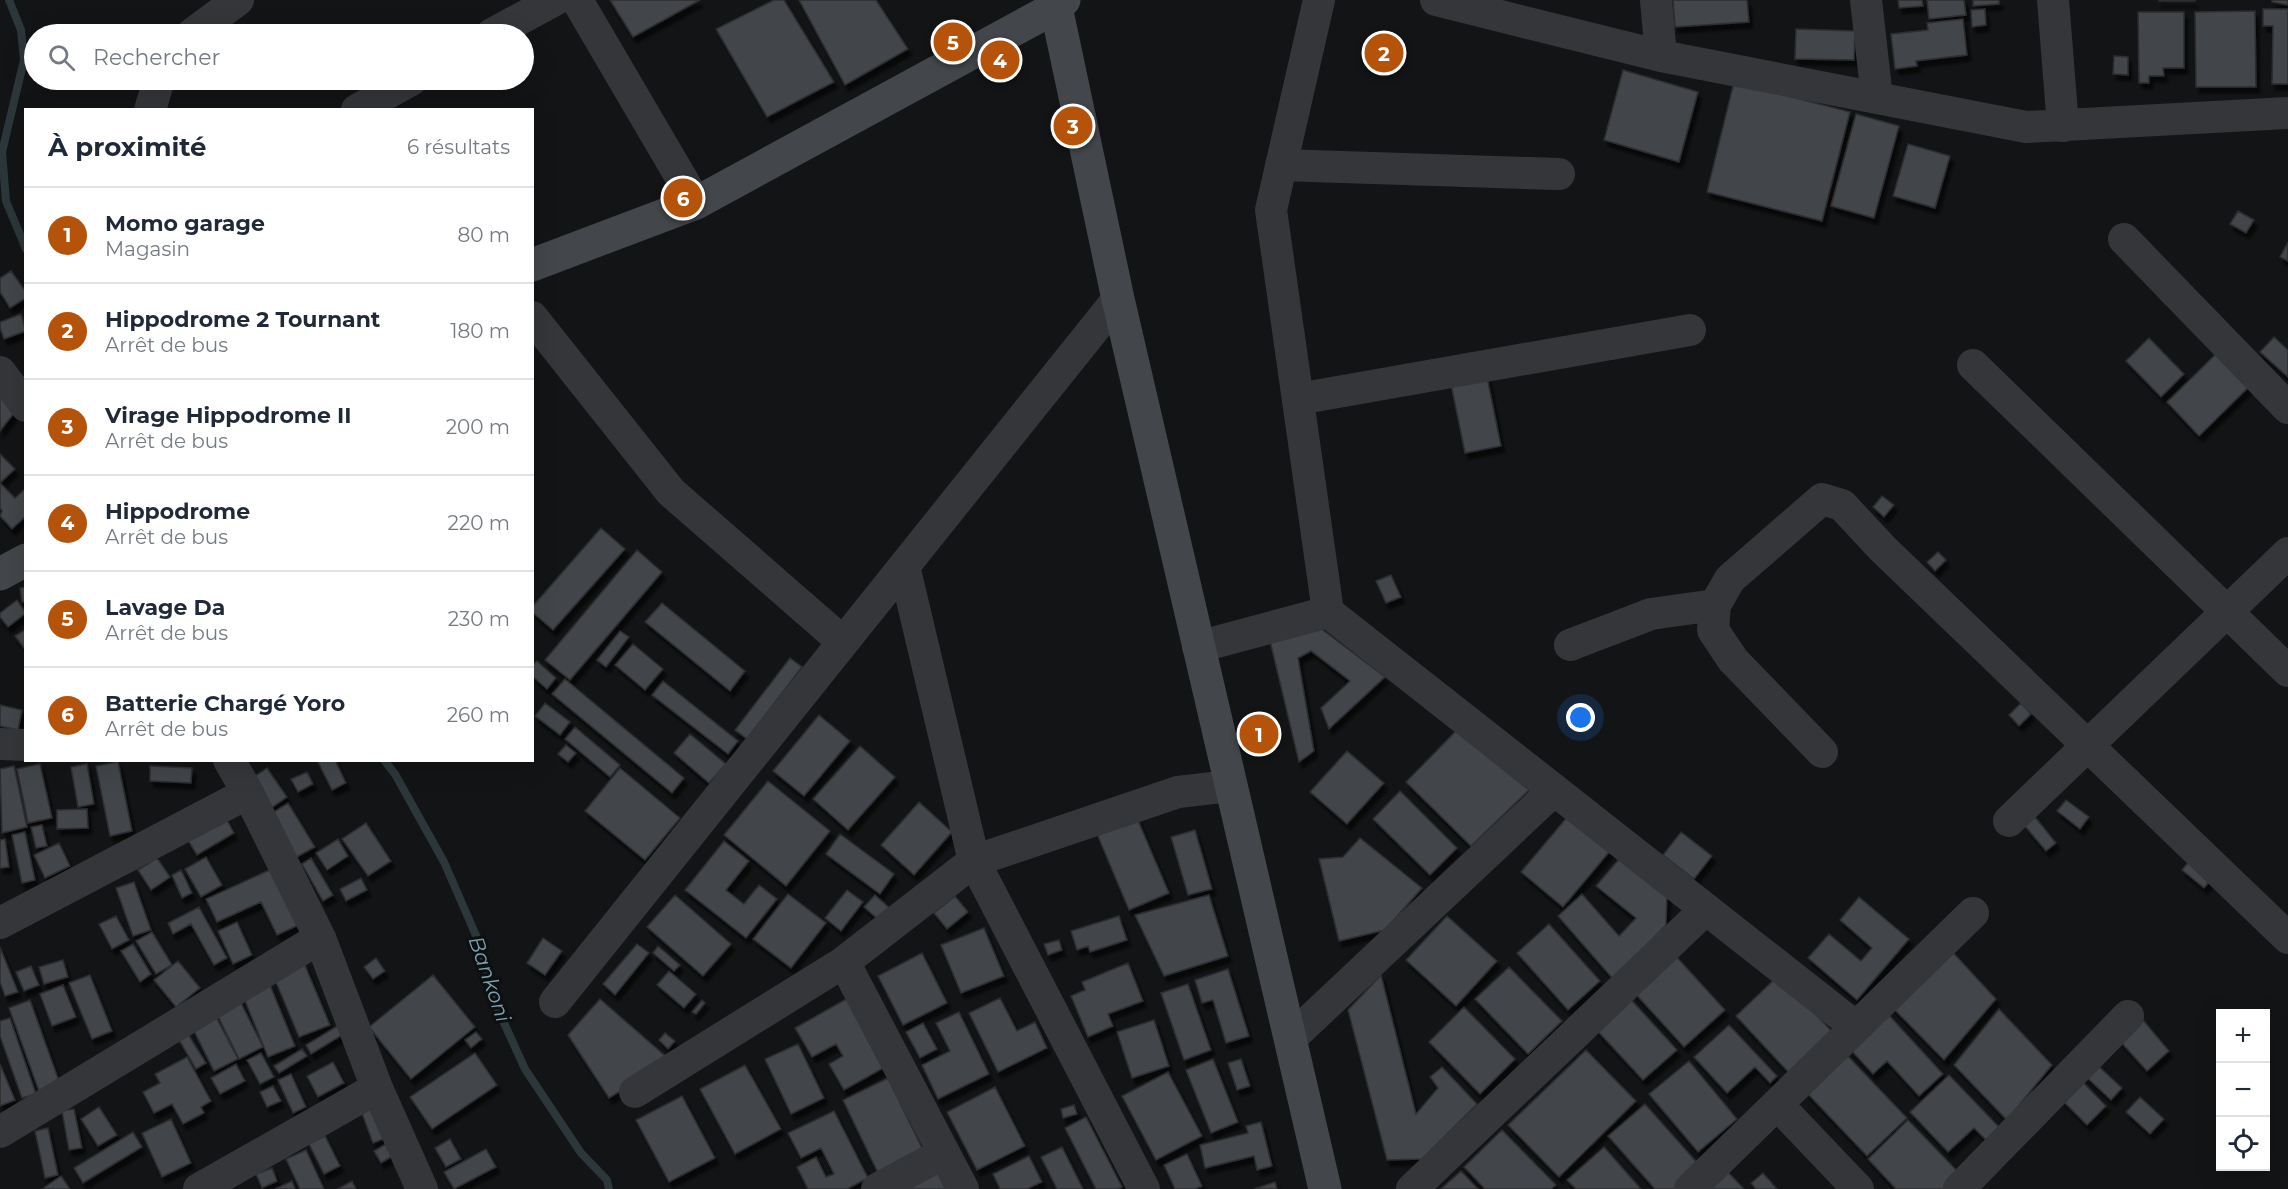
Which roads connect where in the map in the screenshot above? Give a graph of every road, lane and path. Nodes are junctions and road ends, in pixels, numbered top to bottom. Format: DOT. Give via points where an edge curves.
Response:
graph roads {
  1 [pos="238,0"];
  2 [pos="555,0"];
  3 [pos="577,0"];
  4 [pos="1319,0"];
  5 [pos="1436,0"];
  6 [pos="1656,0"];
  7 [pos="1866,0"];
  8 [pos="2053,0"];
  9 [pos="1060,4"];
  10 [pos="206,24"];
  11 [pos="511,24"];
  12 [pos="1661,56"];
  13 [pos="156,90"];
  14 [pos="393,90"];
  15 [pos="1877,98"];
  16 [pos="151,108"];
  17 [pos="361,108"];
  18 [pos="2288,114"];
  19 [pos="2063,126"];
  20 [pos="1281,165"];
  21 [pos="1559,174"];
  22 [pos="696,203"];
  23 [pos="2124,238"];
  24 [pos="534,264"];
  25 [pos="1118,299"];
  26 [pos="534,320"];
  27 [pos="1690,330"];
  28 [pos="1973,365"];
  29 [pos="0,372"];
  30 [pos="1298,399"];
  31 [pos="24,403"];
  32 [pos="2288,408"];
  33 [pos="2288,554"];
  34 [pos="24,561"];
  35 [pos="904,566"];
  36 [pos="0,574"];
  37 [pos="1715,604"];
  38 [pos="1328,612"];
  39 [pos="2227,612"];
  40 [pos="843,642"];
  41 [pos="1570,645"];
  42 [pos="1198,647"];
  43 [pos="2288,671"];
  44 [pos="0,744"];
  45 [pos="24,745"];
  46 [pos="2088,746"];
  47 [pos="1822,752"];
  48 [pos="230,762"];
  49 [pos="1230,786"];
  50 [pos="1554,789"];
  51 [pos="248,793"];
  52 [pos="2009,821"];
  53 [pos="974,861"];
  54 [pos="1706,909"];
  55 [pos="1973,913"];
  56 [pos="0,922"];
  57 [pos="320,938"];
  58 [pos="2288,938"];
  59 [pos="844,962"];
  60 [pos="555,1002"];
  61 [pos="2128,1016"];
  62 [pos="1856,1027"];
  63 [pos="1290,1039"];
  64 [pos="377,1088"];
  65 [pos="635,1092"];
  66 [pos="1777,1104"];
  67 [pos="0,1132"];
  68 [pos="944,1153"];
  69 [pos="1319,1185"];
  70 [pos="199,1189"];
  71 [pos="422,1189"];
  72 [pos="877,1189"];
  73 [pos="963,1189"];
  74 [pos="1144,1189"];
  75 [pos="1412,1189"];
  76 [pos="1690,1189"];
  77 [pos="1858,1189"];
  78 [pos="1959,1189"];
  1 -- 10 [label="street"];
  2 -- 11 [label="street"];
  3 -- 22 [label="street"];
  4 -- 20 [label="street"];
  5 -- 12 [label="street"];
  6 -- 12 [label="street"];
  7 -- 15 [label="street"];
  8 -- 19 [label="street"];
  9 -- 22 [label="street"];
  9 -- 25 [label="street"];
  12 -- 15 [label="street"];
  13 -- 16 [label="street"];
  14 -- 17 [label="street"];
  15 -- 19 [label="street" via="2026,127"];
  18 -- 19 [label="street"];
  20 -- 21 [label="street"];
  20 -- 30 [label="street" via="1270,210"];
  22 -- 24 [label="street"];
  23 -- 32 [label="street"];
  25 -- 35 [label="street"];
  25 -- 42 [label="street"];
  26 -- 40 [label="street" via="671,492"];
  27 -- 30 [label="street"];
  28 -- 39 [label="street"];
  29 -- 31 [label="street"];
  30 -- 38 [label="street"];
  33 -- 39 [label="street"];
  34 -- 36 [label="street"];
  35 -- 40 [label="street"];
  35 -- 53 [label="street"];
  37 -- 41 [label="street" via="1651,614"];
  37 -- 46 [label="street" via="1730,579 1822,499 1842,505"];
  37 -- 47 [label="street" via="1713,630 1733,660"];
  38 -- 42 [label="street"];
  38 -- 50 [label="street"];
  39 -- 43 [label="street"];
  39 -- 46 [label="street"];
  40 -- 60 [label="street"];
  42 -- 49 [label="street"];
  44 -- 45 [label="street"];
  46 -- 52 [label="street"];
  46 -- 58 [label="street"];
  48 -- 51 [label="street"];
  49 -- 53 [label="street" via="1178,792"];
  49 -- 63 [label="street"];
  50 -- 54 [label="street"];
  50 -- 63 [label="street"];
  51 -- 56 [label="street"];
  51 -- 57 [label="street"];
  53 -- 59 [label="street"];
  53 -- 74 [label="street"];
  54 -- 62 [label="street"];
  54 -- 75 [label="street"];
  55 -- 62 [label="street"];
  57 -- 64 [label="street"];
  57 -- 67 [label="street"];
  59 -- 65 [label="street"];
  59 -- 68 [label="street"];
  61 -- 78 [label="street"];
  62 -- 66 [label="street"];
  63 -- 69 [label="street"];
  64 -- 70 [label="street"];
  64 -- 71 [label="street"];
  66 -- 76 [label="street"];
  66 -- 77 [label="street"];
  68 -- 72 [label="street"];
  68 -- 73 [label="street"];
}
